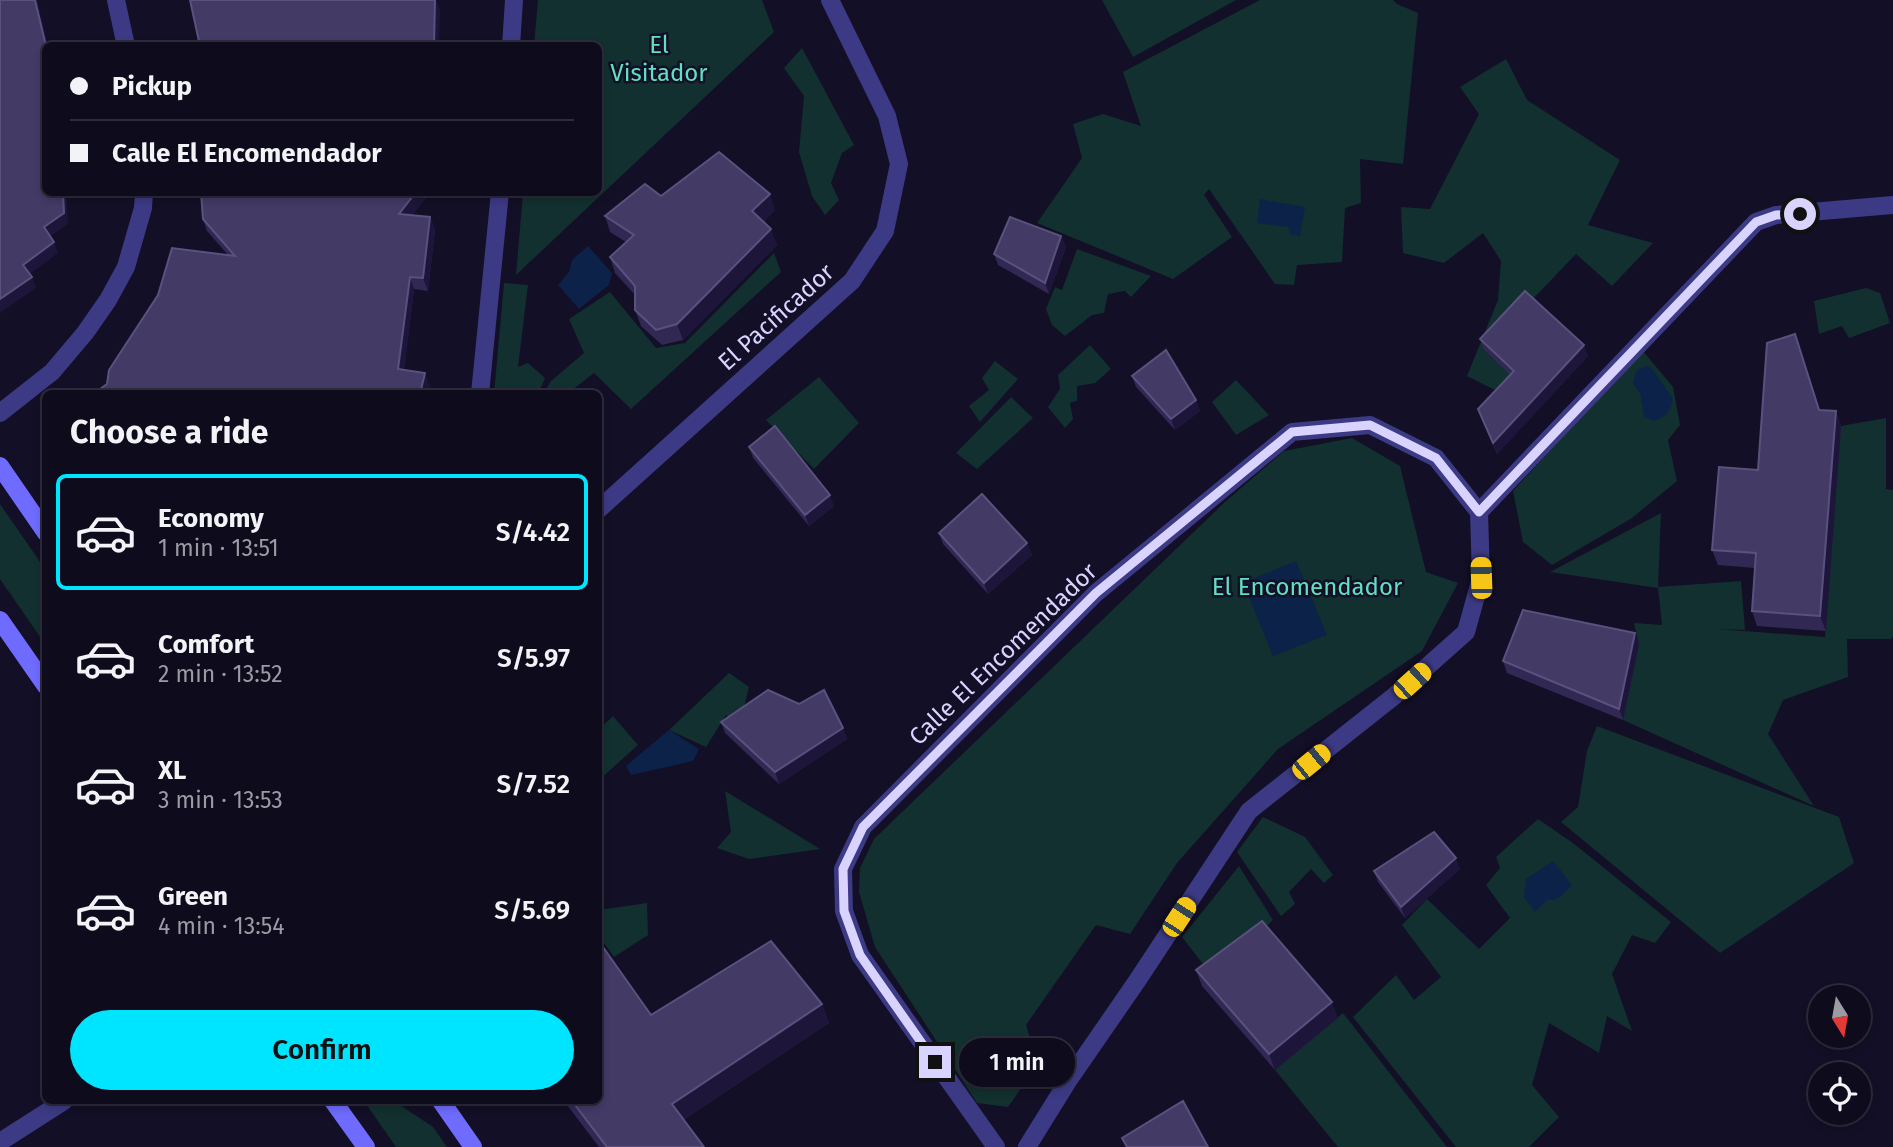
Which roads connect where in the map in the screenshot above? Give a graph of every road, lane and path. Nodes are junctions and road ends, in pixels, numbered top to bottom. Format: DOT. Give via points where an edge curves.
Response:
graph roads {
  1 [pos="116,0"];
  2 [pos="514,0"];
  3 [pos="830,0"];
  4 [pos="125,42"];
  5 [pos="511,42"];
  6 [pos="144,196"];
  7 [pos="500,196"];
  8 [pos="1893,205"];
  9 [pos="480,390"];
  10 [pos="0,412"];
  11 [pos="0,466"];
  12 [pos="602,506"];
  13 [pos="1479,512"];
  14 [pos="42,527"];
  15 [pos="0,620"];
  16 [pos="42,680"];
  17 [pos="59,1104"];
  18 [pos="335,1104"];
  19 [pos="443,1104"];
  20 [pos="0,1142"];
  21 [pos="366,1147"];
  22 [pos="473,1147"];
  23 [pos="996,1147"];
  24 [pos="1027,1147"];
  1 -- 4 [label="street"];
  2 -- 5 [label="street"];
  3 -- 12 [label="street, El Pacificador" via="887,117 899,164 886,231 852,281"];
  6 -- 10 [label="street" via="126,267 108,300 52,372"];
  7 -- 9 [label="street"];
  8 -- 13 [label="street" via="1776,215 1756,222"];
  11 -- 14 [label="main road"];
  13 -- 23 [label="street, Calle El Encomendador" via="1436,458 1370,425 1292,432 1096,593 863,827 843,869 844,911 860,955"];
  13 -- 24 [label="street" via="1481,578 1466,632 1393,697 1249,811"];
  15 -- 16 [label="main road"];
  17 -- 20 [label="street"];
  18 -- 21 [label="main road"];
  19 -- 22 [label="main road"];
}
